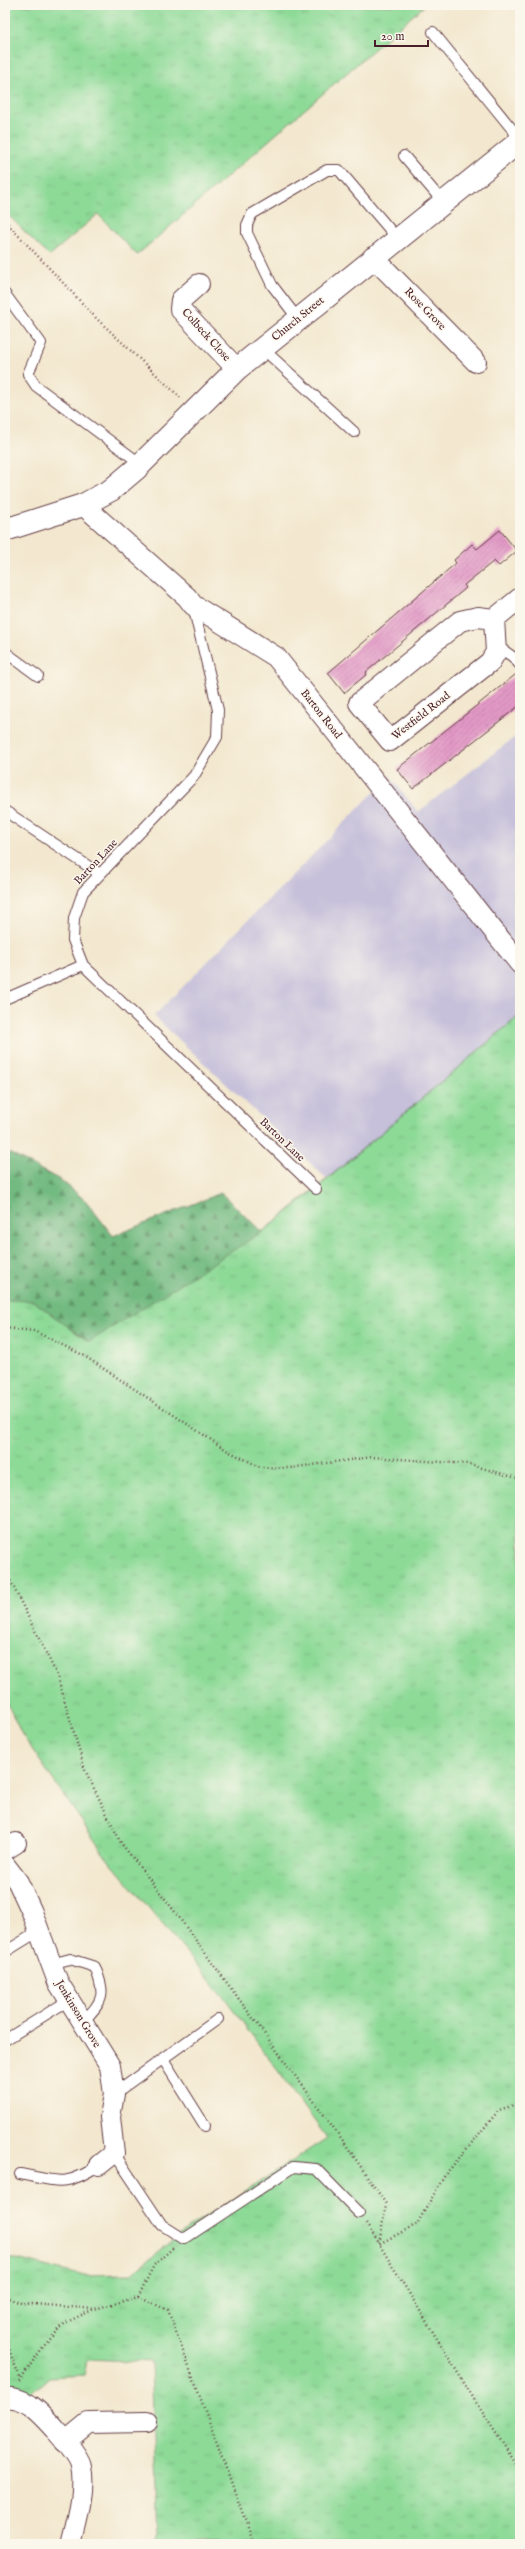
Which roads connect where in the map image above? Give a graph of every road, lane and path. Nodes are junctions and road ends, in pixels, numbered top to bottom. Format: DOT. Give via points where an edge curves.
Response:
graph roads {
  1 [pos="433,32"];
  2 [pos="520,140"];
  3 [pos="404,156"];
  4 [pos="443,202"];
  5 [pos="5,221"];
  6 [pos="397,238"];
  7 [pos="373,257"];
  8 [pos="199,284"];
  9 [pos="5,294"];
  10 [pos="298,319"];
  11 [pos="262,348"];
  12 [pos="476,362"];
  13 [pos="237,369"];
  14 [pos="195,411"];
  15 [pos="354,432"];
  16 [pos="141,464"];
  17 [pos="83,505"];
  18 [pos="5,530"];
  19 [pos="520,598"];
  20 [pos="193,605"];
  21 [pos="494,619"];
  22 [pos="497,646"];
  23 [pos="5,652"];
  24 [pos="520,665"];
  25 [pos="38,676"];
  26 [pos="5,811"];
  27 [pos="100,874"];
  28 [pos="520,964"];
  29 [pos="83,965"];
  30 [pos="5,998"];
  31 [pos="316,1189"];
  32 [pos="5,1328"];
  33 [pos="520,1479"];
  34 [pos="5,1570"];
  35 [pos="5,1865"];
  36 [pos="39,1931"];
  37 [pos="5,1952"];
  38 [pos="51,1964"];
  39 [pos="69,2000"];
  40 [pos="218,2019"];
  41 [pos="83,2022"];
  42 [pos="5,2040"];
  43 [pos="163,2059"];
  44 [pos="114,2094"];
  45 [pos="520,2104"];
  46 [pos="205,2126"];
  47 [pos="107,2159"];
  48 [pos="20,2174"];
  49 [pos="359,2213"];
  50 [pos="184,2238"];
  51 [pos="379,2244"];
  52 [pos="5,2297"];
  53 [pos="138,2297"];
  54 [pos="95,2309"];
  55 [pos="5,2330"];
  56 [pos="20,2377"];
  57 [pos="10,2397"];
  58 [pos="147,2422"];
  59 [pos="65,2442"];
  60 [pos="520,2470"];
  61 [pos="71,2544"];
  62 [pos="254,2544"];
  1 -- 2 [label="lane"];
  2 -- 4 [label="street, Church Street"];
  3 -- 4 [label="lane"];
  4 -- 6 [label="street, Church Street"];
  5 -- 14 [label="path" via="96,318"];
  6 -- 7 [label="street, Church Street"];
  6 -- 10 [label="lane" via="339,170 327,170 252,214 246,225 247,233 272,285"];
  7 -- 10 [label="street, Church Street"];
  7 -- 12 [label="street, Rose Grove"];
  8 -- 13 [label="street, Colbeck Close" via="181,300 180,309"];
  9 -- 16 [label="lane" via="41,343 28,374 36,386"];
  10 -- 11 [label="street, Church Street"];
  11 -- 13 [label="street, Church Street"];
  11 -- 15 [label="lane"];
  13 -- 14 [label="street, Church Street"];
  14 -- 16 [label="street, Church Street"];
  16 -- 17 [label="street, Church Street" via="111,490"];
  17 -- 18 [label="street, Church Street"];
  17 -- 20 [label="street, Barton Road"];
  19 -- 21 [label="street"];
  20 -- 27 [label="lane, Barton Lane" via="218,710 217,737 194,776"];
  20 -- 28 [label="street, Barton Road" via="276,657"];
  21 -- 22 [label="street"];
  21 -- 22 [label="street, Westfield Road" via="478,617 460,620 359,704 390,742 490,662 495,657"];
  22 -- 24 [label="lane"];
  23 -- 25 [label="lane"];
  26 -- 27 [label="lane"];
  27 -- 29 [label="lane, Barton Lane" via="82,892 74,918 73,940"];
  29 -- 30 [label="lane"];
  29 -- 31 [label="lane, Barton Lane"];
  32 -- 33 [label="path" via="34,1331 83,1355 228,1451 260,1467 289,1468 372,1457 468,1464"];
  34 -- 51 [label="path" via="57,1675 85,1770 121,1843 169,1904 344,2142 386,2204"];
  35 -- 36 [label="street, Jenkinson Grove" via="18,1882"];
  36 -- 37 [label="lane"];
  36 -- 38 [label="street, Jenkinson Grove"];
  38 -- 39 [label="street, Jenkinson Grove"];
  38 -- 41 [label="lane" via="70,1959 96,1967 104,1989 98,2006"];
  39 -- 41 [label="street, Jenkinson Grove"];
  39 -- 42 [label="lane"];
  40 -- 43 [label="lane"];
  41 -- 44 [label="street, Jenkinson Grove" via="110,2066"];
  43 -- 44 [label="lane"];
  43 -- 46 [label="lane"];
  44 -- 47 [label="street, Jenkinson Grove"];
  45 -- 51 [label="path" via="499,2110 445,2175 417,2224"];
  47 -- 48 [label="lane" via="80,2178 63,2182"];
  47 -- 50 [label="lane" via="162,2225"];
  49 -- 50 [label="lane" via="316,2169 293,2167"];
  49 -- 51 [label="path"];
  50 -- 53 [label="path" via="154,2265"];
  51 -- 60 [label="path"];
  52 -- 54 [label="path" via="21,2303"];
  53 -- 54 [label="path"];
  53 -- 62 [label="path" via="168,2310"];
  54 -- 56 [label="path" via="65,2323"];
  55 -- 56 [label="path" via="11,2356"];
  56 -- 57 [label="path"];
  57 -- 59 [label="street" via="31,2406"];
  58 -- 59 [label="street" via="88,2423"];
  59 -- 61 [label="street" via="81,2464 82,2474 78,2517"];
}
